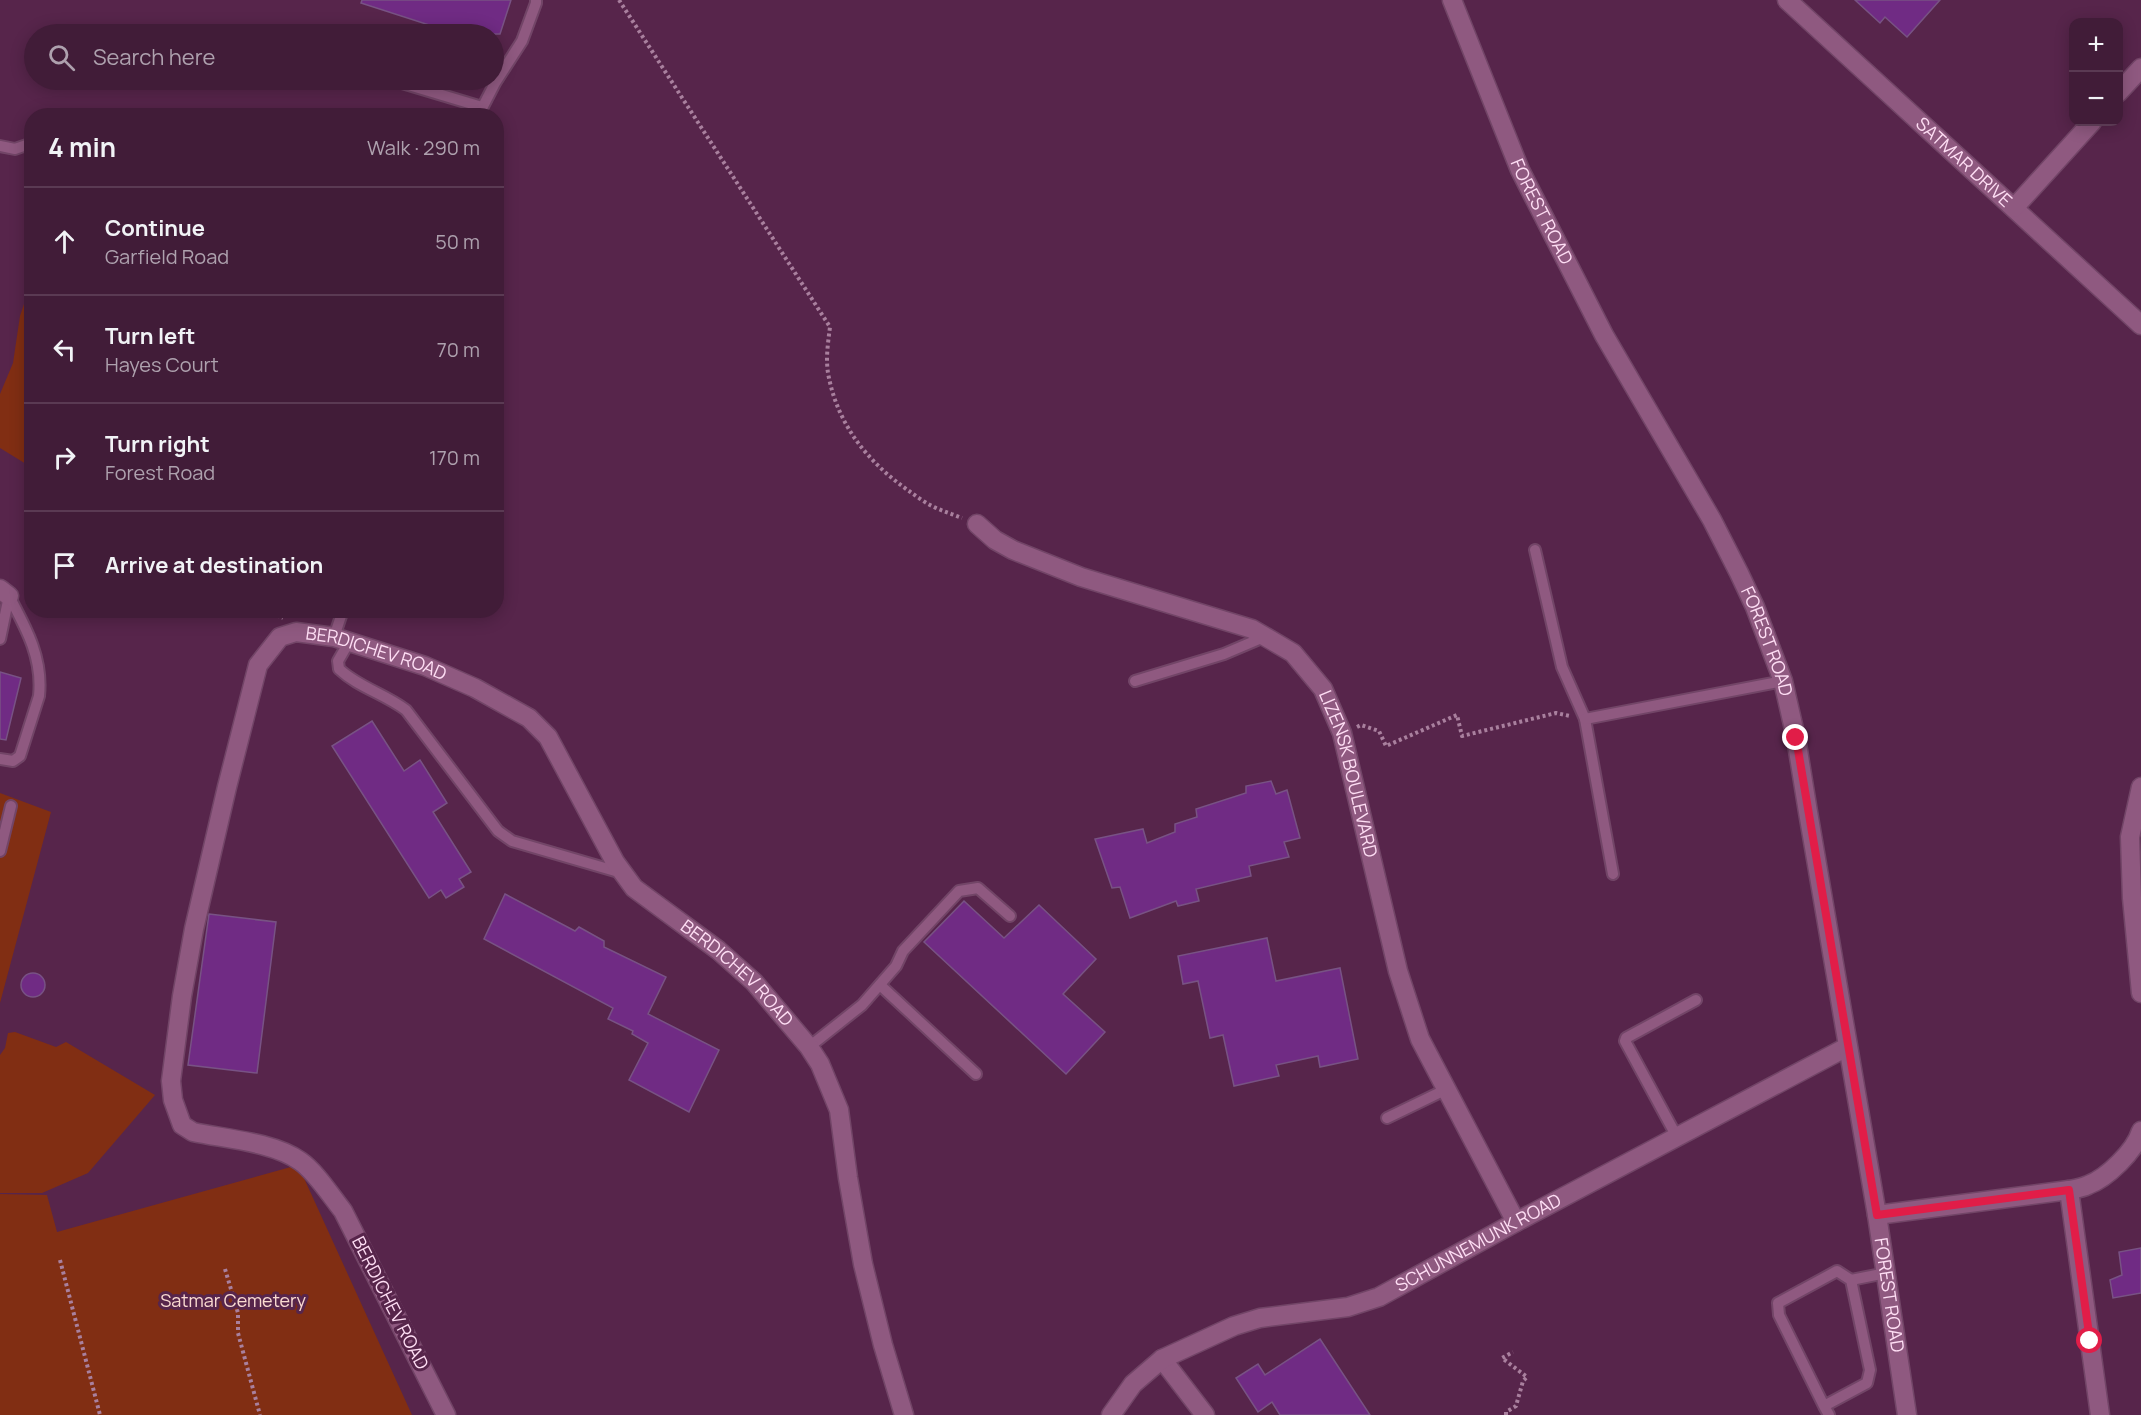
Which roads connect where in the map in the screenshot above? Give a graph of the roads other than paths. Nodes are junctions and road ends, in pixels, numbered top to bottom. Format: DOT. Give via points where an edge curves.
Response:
graph roads {
  1 [pos="536,0"];
  2 [pos="1452,0"];
  3 [pos="1790,1"];
  4 [pos="504,68"];
  5 [pos="2141,68"];
  6 [pos="2123,88"];
  7 [pos="420,90"];
  8 [pos="491,90"];
  9 [pos="471,108"];
  10 [pos="482,108"];
  11 [pos="2088,126"];
  12 [pos="0,146"];
  13 [pos="24,146"];
  14 [pos="2014,208"];
  15 [pos="2141,325"];
  16 [pos="977,524"];
  17 [pos="1535,550"];
  18 [pos="5,592"];
  19 [pos="343,618"];
  20 [pos="1264,637"];
  21 [pos="0,639"];
  22 [pos="342,640"];
  23 [pos="1135,681"];
  24 [pos="1783,681"];
  25 [pos="1585,719"];
  26 [pos="0,759"];
  27 [pos="2141,787"];
  28 [pos="11,806"];
  29 [pos="0,851"];
  30 [pos="624,873"];
  31 [pos="1613,874"];
  32 [pos="2137,899"];
  33 [pos="1010,916"];
  34 [pos="880,984"];
  35 [pos="2141,993"];
  36 [pos="1696,1000"];
  37 [pos="809,1047"];
  38 [pos="1847,1047"];
  39 [pos="976,1074"];
  40 [pos="1447,1089"];
  41 [pos="1387,1118"];
  42 [pos="2140,1136"];
  43 [pos="1677,1137"];
  44 [pos="2069,1190"];
  45 [pos="1877,1215"];
  46 [pos="1516,1222"];
  47 [pos="1886,1274"];
  48 [pos="1851,1280"];
  49 [pos="1162,1359"];
  50 [pos="1827,1411"];
  51 [pos="1903,1414"];
  52 [pos="446,1415"];
  53 [pos="904,1415"];
  54 [pos="1111,1415"];
  55 [pos="1205,1415"];
  56 [pos="2100,1415"];
  1 -- 4 [label="lane" via="522,41"];
  2 -- 24 [label="street, FOREST ROAD" via="1520,170 1604,335 1712,520 1755,607"];
  3 -- 14 [label="street, SATMAR DRIVE"];
  5 -- 6 [label="street"];
  7 -- 9 [label="lane"];
  8 -- 10 [label="lane"];
  11 -- 14 [label="street"];
  12 -- 13 [label="lane" via="15,149"];
  14 -- 15 [label="street, SATMAR DRIVE"];
  16 -- 20 [label="street, LIZENSK BOULEVARD" via="1013,550 1081,577 1252,629"];
  17 -- 25 [label="lane" via="1562,667"];
  18 -- 21 [label="lane"];
  18 -- 26 [label="lane" via="33,644 40,686 20,756 13,761"];
  19 -- 22 [label="lane"];
  20 -- 23 [label="lane" via="1224,654"];
  20 -- 40 [label="street, LIZENSK BOULEVARD" via="1293,653 1323,689 1342,733 1398,971 1420,1039"];
  22 -- 30 [label="street, BERDICHEV ROAD" via="425,666 530,718 548,736"];
  22 -- 30 [label="lane" via="339,669 405,710 498,831 512,841"];
  22 -- 52 [label="street, BERDICHEV ROAD" via="296,632 280,637 258,665 194,929 171,1081 173,1100 182,1125 193,1132 279,1150 302,1162 343,1211"];
  24 -- 25 [label="lane"];
  24 -- 38 [label="street, FOREST ROAD"];
  25 -- 31 [label="lane"];
  27 -- 32 [label="street" via="2130,837"];
  28 -- 29 [label="lane"];
  30 -- 37 [label="street, BERDICHEV ROAD" via="634,888 754,982"];
  32 -- 35 [label="street"];
  33 -- 34 [label="lane" via="978,888 959,891 903,951"];
  34 -- 37 [label="lane" via="862,1005"];
  34 -- 39 [label="lane"];
  36 -- 43 [label="lane" via="1625,1041"];
  37 -- 53 [label="street, BERDICHEV ROAD" via="839,1110 863,1264"];
  38 -- 43 [label="street, SCHUNNEMUNK ROAD"];
  38 -- 45 [label="street, FOREST ROAD"];
  40 -- 41 [label="lane"];
  40 -- 46 [label="street, LIZENSK BOULEVARD"];
  42 -- 44 [label="street" via="2106,1176"];
  43 -- 46 [label="street, SCHUNNEMUNK ROAD"];
  44 -- 45 [label="street"];
  44 -- 56 [label="street"];
  45 -- 47 [label="street, FOREST ROAD"];
  46 -- 49 [label="street, SCHUNNEMUNK ROAD" via="1379,1297 1348,1307 1260,1318"];
  47 -- 48 [label="lane"];
  47 -- 51 [label="street, FOREST ROAD"];
  48 -- 50 [label="lane" via="1870,1370 1868,1383"];
  48 -- 50 [label="lane" via="1837,1271 1778,1303 1779,1315"];
  49 -- 54 [label="street, SCHUNNEMUNK ROAD" via="1133,1384"];
  49 -- 55 [label="street"];
}
